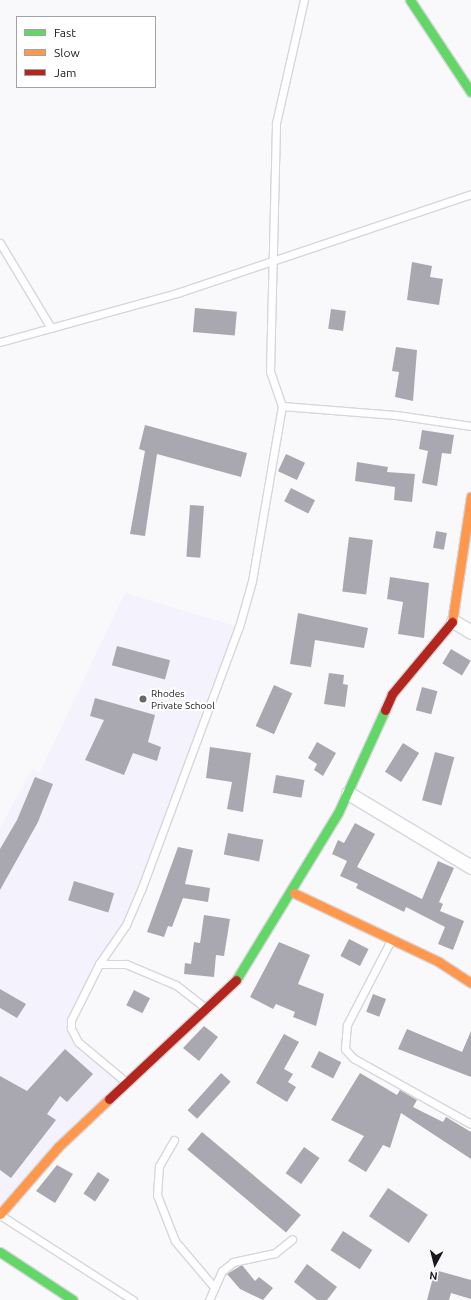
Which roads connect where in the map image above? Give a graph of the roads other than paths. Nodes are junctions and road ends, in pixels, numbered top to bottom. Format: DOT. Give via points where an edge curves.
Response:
graph roads {
  1 [pos="304,0"];
  2 [pos="410,0"];
  3 [pos="471,92"];
  4 [pos="471,194"];
  5 [pos="0,243"];
  6 [pos="275,258"];
  7 [pos="51,328"];
  8 [pos="0,342"];
  9 [pos="282,406"];
  10 [pos="471,426"];
  11 [pos="471,496"];
  12 [pos="453,621"];
  13 [pos="471,632"];
  14 [pos="348,793"];
  15 [pos="471,866"];
  16 [pos="294,893"];
  17 [pos="391,940"];
  18 [pos="99,964"];
  19 [pos="471,983"];
  20 [pos="204,1008"];
  21 [pos="126,1082"];
  22 [pos="471,1124"];
  23 [pos="174,1140"];
  24 [pos="0,1215"];
  25 [pos="292,1239"];
  26 [pos="0,1252"];
  27 [pos="214,1287"];
  28 [pos="73,1300"];
  29 [pos="133,1300"];
  30 [pos="209,1300"];
  1 -- 6 [label="lane" via="276,123"];
  2 -- 3 [label="street"];
  4 -- 6 [label="lane"];
  5 -- 7 [label="lane"];
  6 -- 7 [label="lane" via="180,292"];
  6 -- 9 [label="lane" via="270,371"];
  7 -- 8 [label="lane"];
  9 -- 10 [label="lane" via="396,414"];
  9 -- 18 [label="lane" via="252,581 239,627 141,890 126,925"];
  11 -- 12 [label="street"];
  12 -- 13 [label="street"];
  12 -- 14 [label="street" via="392,694"];
  14 -- 15 [label="street"];
  14 -- 16 [label="street"];
  16 -- 17 [label="street"];
  16 -- 20 [label="street" via="242,975 223,995"];
  17 -- 19 [label="street" via="439,962"];
  17 -- 22 [label="lane" via="347,1025 345,1049 353,1058"];
  18 -- 20 [label="lane" via="126,964 169,982"];
  18 -- 21 [label="lane" via="73,1012 71,1028 78,1042"];
  20 -- 21 [label="street"];
  21 -- 24 [label="street" via="58,1147"];
  23 -- 27 [label="lane" via="159,1166 157,1195 175,1241"];
  24 -- 29 [label="lane"];
  25 -- 27 [label="lane" via="275,1253 233,1262 222,1271"];
  26 -- 28 [label="street"];
  27 -- 30 [label="lane"];
}
